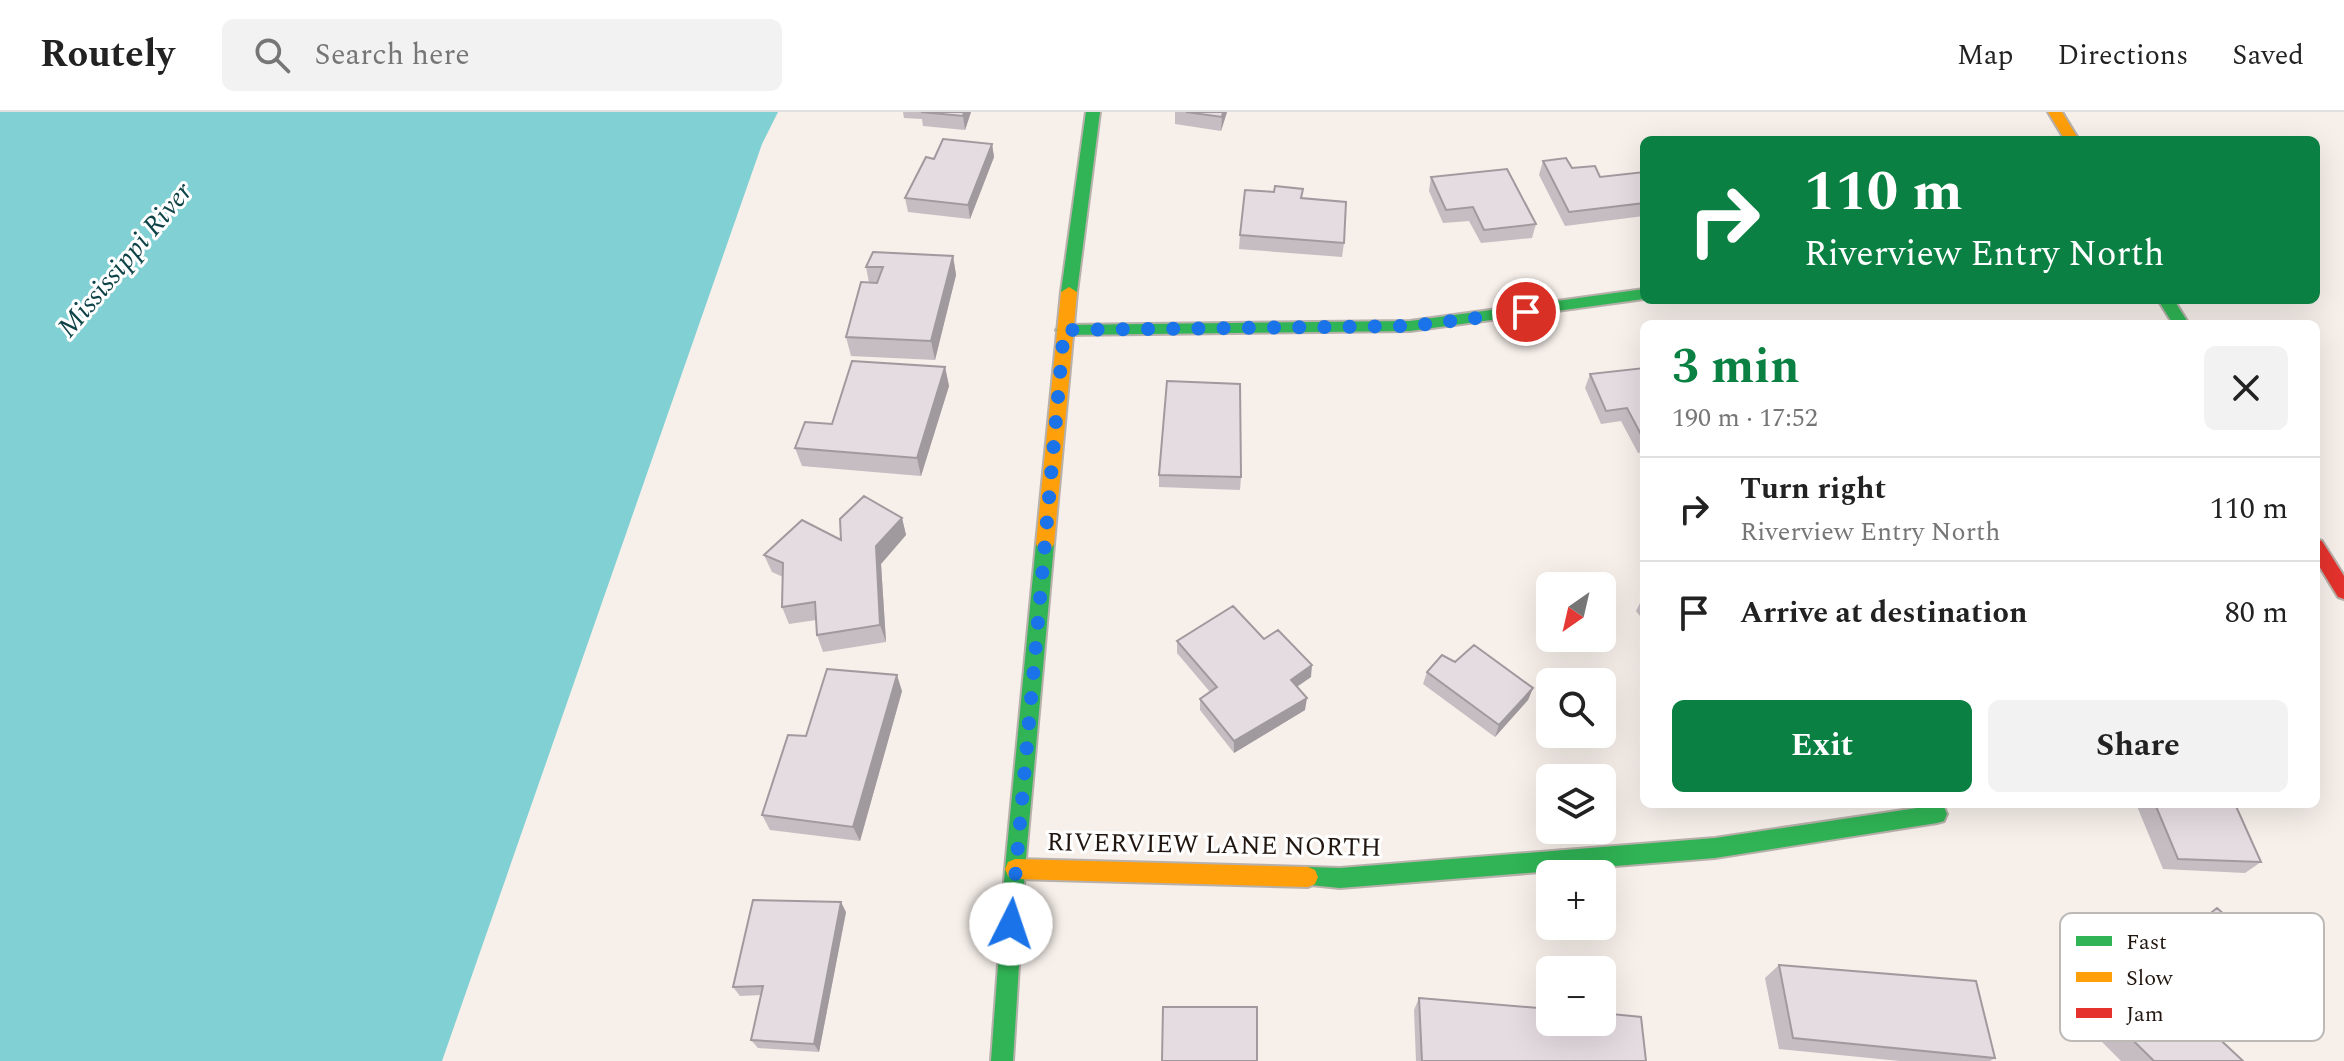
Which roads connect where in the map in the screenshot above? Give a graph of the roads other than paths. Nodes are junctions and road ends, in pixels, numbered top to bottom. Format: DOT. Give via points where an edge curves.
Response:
graph roads {
  1 [pos="1093,112"];
  2 [pos="2055,112"];
  3 [pos="2070,136"];
  4 [pos="1640,295"];
  5 [pos="1064,330"];
  6 [pos="2320,553"];
  7 [pos="2344,592"];
  8 [pos="1937,814"];
  9 [pos="1015,869"];
  10 [pos="1002,1061"];
  1 -- 5 [label="street"];
  2 -- 3 [label="street"];
  4 -- 5 [label="street" via="1410,326"];
  5 -- 9 [label="street"];
  6 -- 7 [label="street"];
  8 -- 9 [label="street, RIVERVIEW LANE NORTH" via="1715,848 1340,878"];
  9 -- 10 [label="street"];
}
